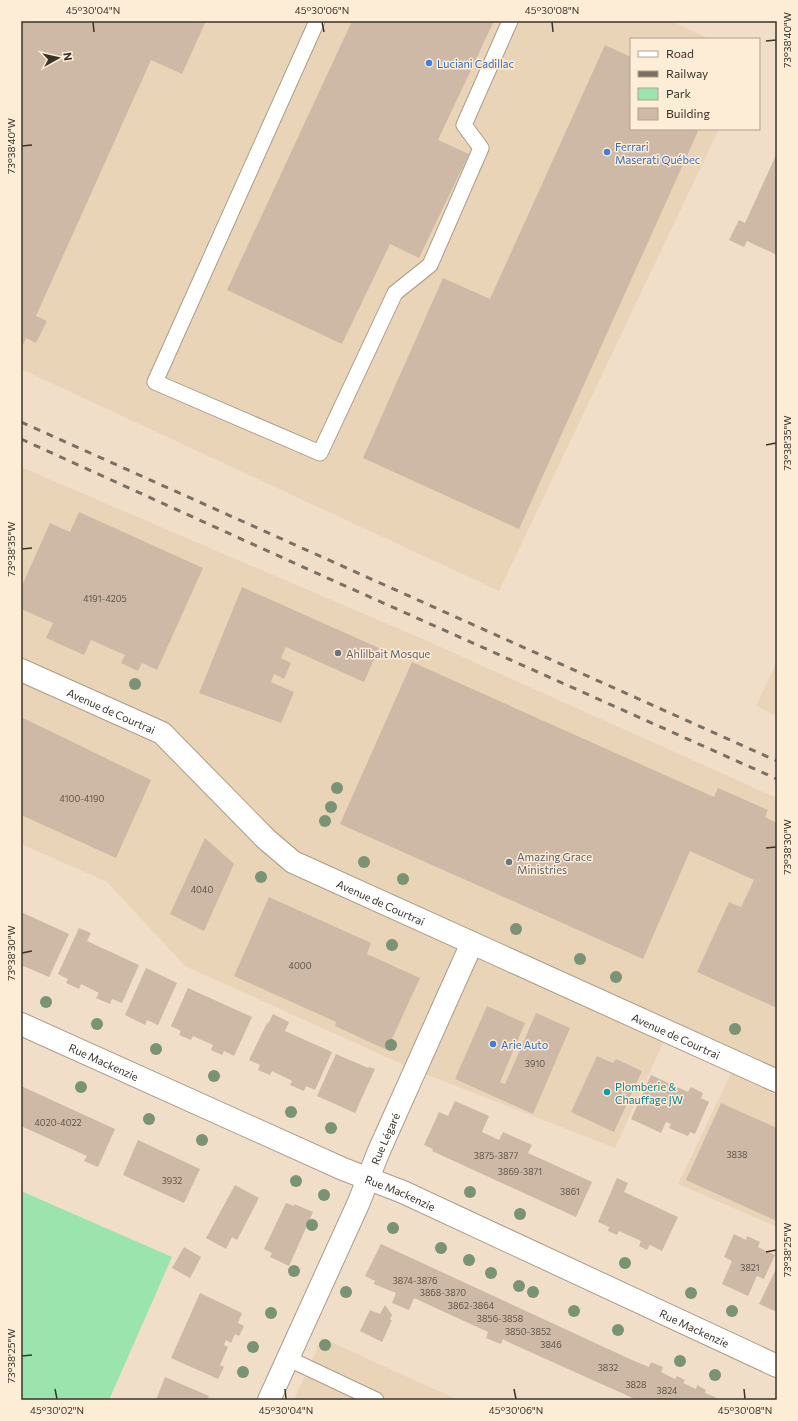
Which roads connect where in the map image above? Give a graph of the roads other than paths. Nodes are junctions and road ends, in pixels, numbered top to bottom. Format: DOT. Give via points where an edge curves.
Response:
graph roads {
  1 [pos="317,21"];
  2 [pos="510,21"];
  3 [pos="21,670"];
  4 [pos="472,944"];
  5 [pos="21,1024"];
  6 [pos="777,1081"];
  7 [pos="368,1179"];
  8 [pos="287,1358"];
  9 [pos="777,1366"];
  10 [pos="268,1400"];
  11 [pos="376,1400"];
  1 -- 2 [label="lane" via="154,382 320,453 395,294 430,265 481,148 464,125"];
  3 -- 4 [label="street, Avenue de Courtrai" via="162,733 293,862"];
  4 -- 6 [label="street, Avenue de Courtrai"];
  4 -- 7 [label="street, Rue Légaré"];
  5 -- 7 [label="street, Rue Mackenzie"];
  7 -- 8 [label="street, Rue Légaré"];
  7 -- 9 [label="street, Rue Mackenzie" via="403,1192"];
  8 -- 10 [label="street, Rue Légaré"];
  8 -- 11 [label="lane"];
}
